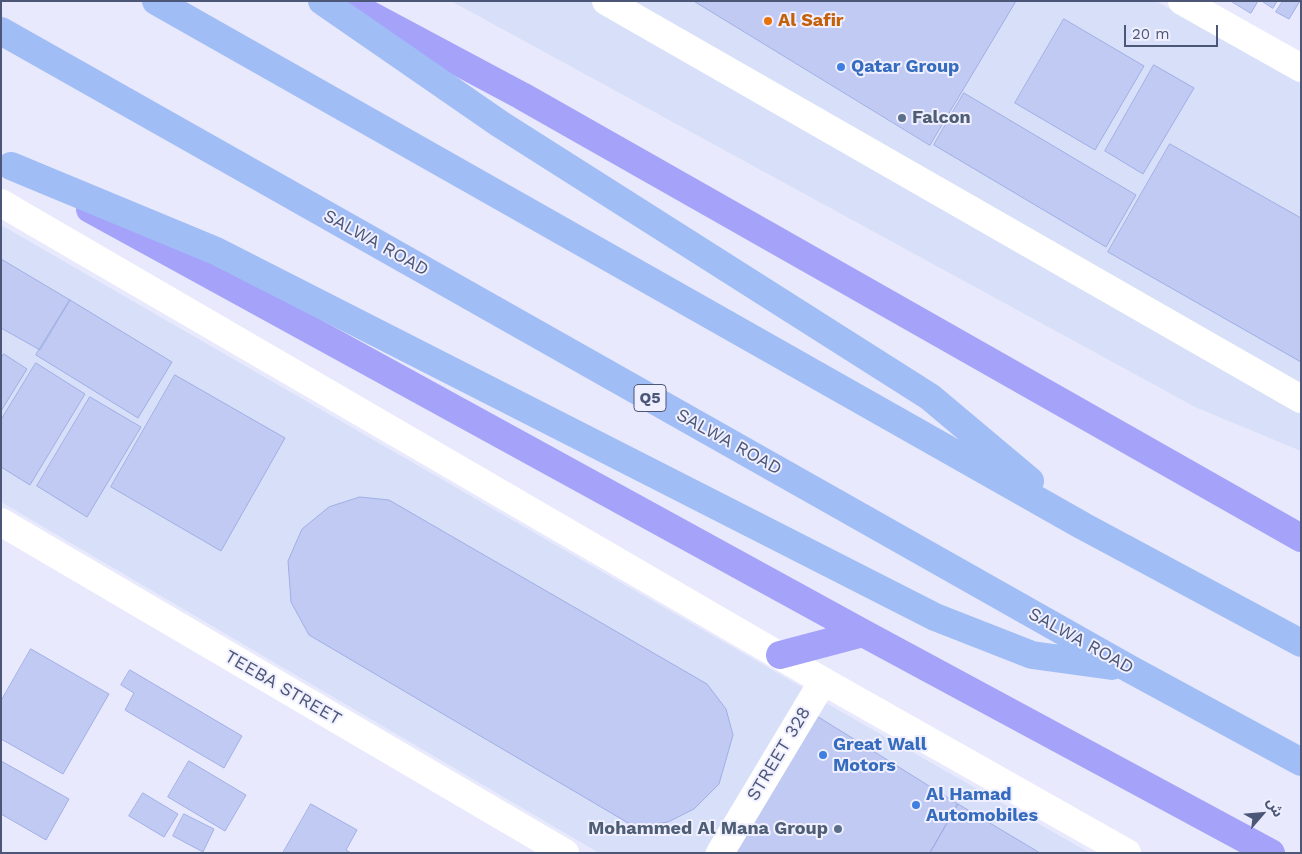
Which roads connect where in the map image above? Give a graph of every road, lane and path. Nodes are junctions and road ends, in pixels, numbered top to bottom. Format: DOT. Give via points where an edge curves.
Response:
graph roads {
  1 [pos="156,1"];
  2 [pos="322,1"];
  3 [pos="344,1"];
  4 [pos="606,1"];
  5 [pos="1182,1"];
  6 [pos="1,31"];
  7 [pos="1301,68"];
  8 [pos="6,163"];
  9 [pos="1,203"];
  10 [pos="1301,399"];
  11 [pos="1,522"];
  12 [pos="1083,526"];
  13 [pos="1297,534"];
  14 [pos="863,633"];
  15 [pos="1301,643"];
  16 [pos="780,655"];
  17 [pos="1128,668"];
  18 [pos="823,680"];
  19 [pos="1301,762"];
  20 [pos="565,853"];
  21 [pos="720,853"];
  22 [pos="1127,853"];
  23 [pos="1271,853"];
  1 -- 12 [label="highway"];
  2 -- 12 [label="highway" via="500,124 930,398"];
  3 -- 13 [label="main road" via="522,96"];
  4 -- 10 [label="street"];
  5 -- 7 [label="street"];
  6 -- 17 [label="highway, SALWA ROAD / Q5"];
  8 -- 14 [label="main road"];
  8 -- 17 [label="highway" via="216,251 935,617 1032,655"];
  9 -- 16 [label="street"];
  11 -- 20 [label="street, TEEBA STREET"];
  12 -- 15 [label="highway"];
  14 -- 16 [label="main road"];
  14 -- 23 [label="main road"];
  16 -- 18 [label="street"];
  17 -- 19 [label="highway, SALWA ROAD / Q5"];
  18 -- 21 [label="street, STREET 328"];
  18 -- 22 [label="street"];
}
